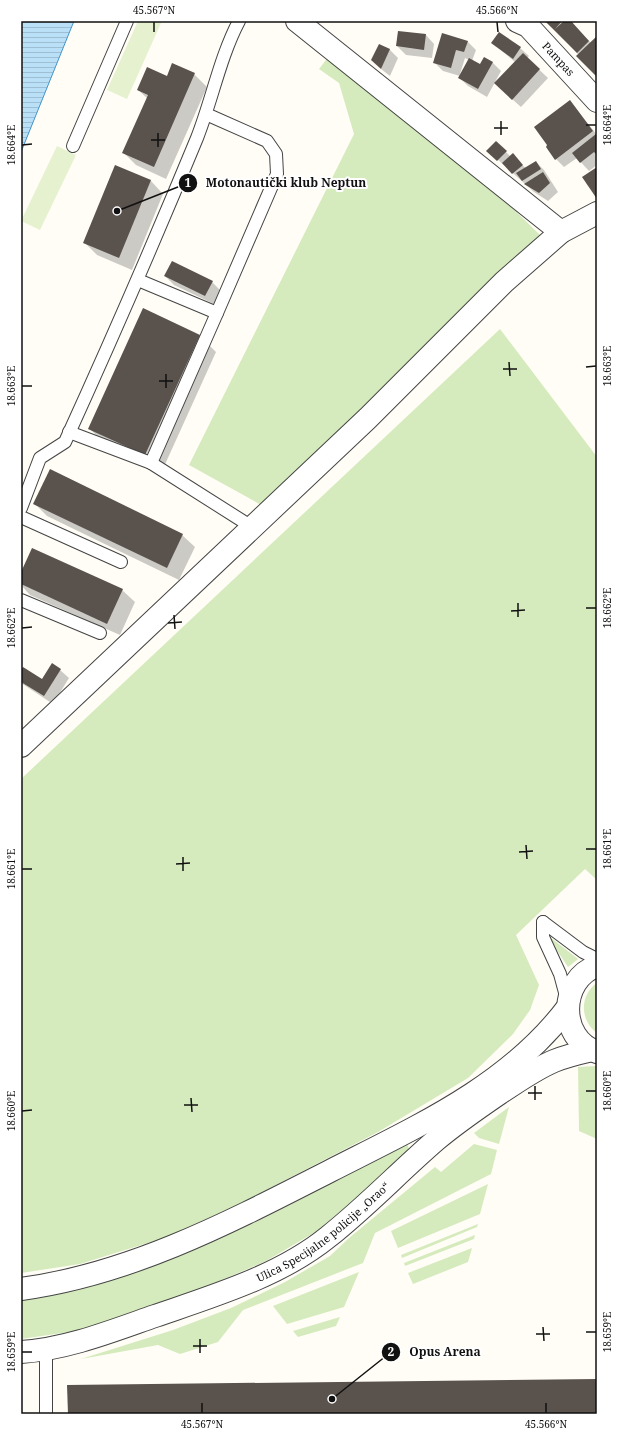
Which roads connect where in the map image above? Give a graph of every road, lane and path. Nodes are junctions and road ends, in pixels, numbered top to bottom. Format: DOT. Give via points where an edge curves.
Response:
graph roads {
  1 [pos="127,21"];
  2 [pos="240,21"];
  3 [pos="297,21"];
  4 [pos="327,21"];
  5 [pos="517,21"];
  6 [pos="324,43"];
  7 [pos="597,101"];
  8 [pos="206,114"];
  9 [pos="73,146"];
  10 [pos="597,213"];
  11 [pos="561,232"];
  12 [pos="138,280"];
  13 [pos="218,314"];
  14 [pos="69,432"];
  15 [pos="151,463"];
  16 [pos="21,508"];
  17 [pos="21,517"];
  18 [pos="252,527"];
  19 [pos="121,562"];
  20 [pos="21,600"];
  21 [pos="100,633"];
  22 [pos="21,746"];
  23 [pos="597,959"];
  24 [pos="597,966"];
  25 [pos="568,1004"];
  26 [pos="595,1051"];
  27 [pos="21,1289"];
  28 [pos="46,1349"];
  29 [pos="21,1352"];
  30 [pos="46,1414"];
  1 -- 9 [label="lane"];
  2 -- 8 [label="lane"];
  3 -- 6 [label="street"];
  4 -- 6 [label="street"];
  5 -- 7 [label="street, Pampas" via="528,26"];
  6 -- 11 [label="street"];
  8 -- 12 [label="lane"];
  8 -- 13 [label="lane" via="267,141 276,154 276,174"];
  10 -- 11 [label="street"];
  11 -- 18 [label="street" via="504,282 368,418"];
  12 -- 13 [label="lane"];
  12 -- 14 [label="lane"];
  13 -- 15 [label="lane"];
  14 -- 15 [label="lane"];
  14 -- 16 [label="lane" via="65,442 40,458"];
  15 -- 18 [label="lane"];
  17 -- 19 [label="lane"];
  18 -- 22 [label="street"];
  20 -- 21 [label="lane"];
  23 -- 25 [label="lane" via="583,952 543,922 543,937 560,974"];
  24 -- 25 [label="street" via="581,976 572,987"];
  25 -- 26 [label="street" via="572,1029 580,1041"];
  25 -- 27 [label="street" via="551,1029 511,1065 447,1110 402,1134 194,1238 126,1264"];
  26 -- 28 [label="street, Ulica Specijalne policije „Orao“" via="553,1062 487,1102 436,1140 326,1239 286,1265 199,1301"];
  28 -- 29 [label="street, Ulica Specijalne policije „Orao“"];
  28 -- 30 [label="lane"];
}
